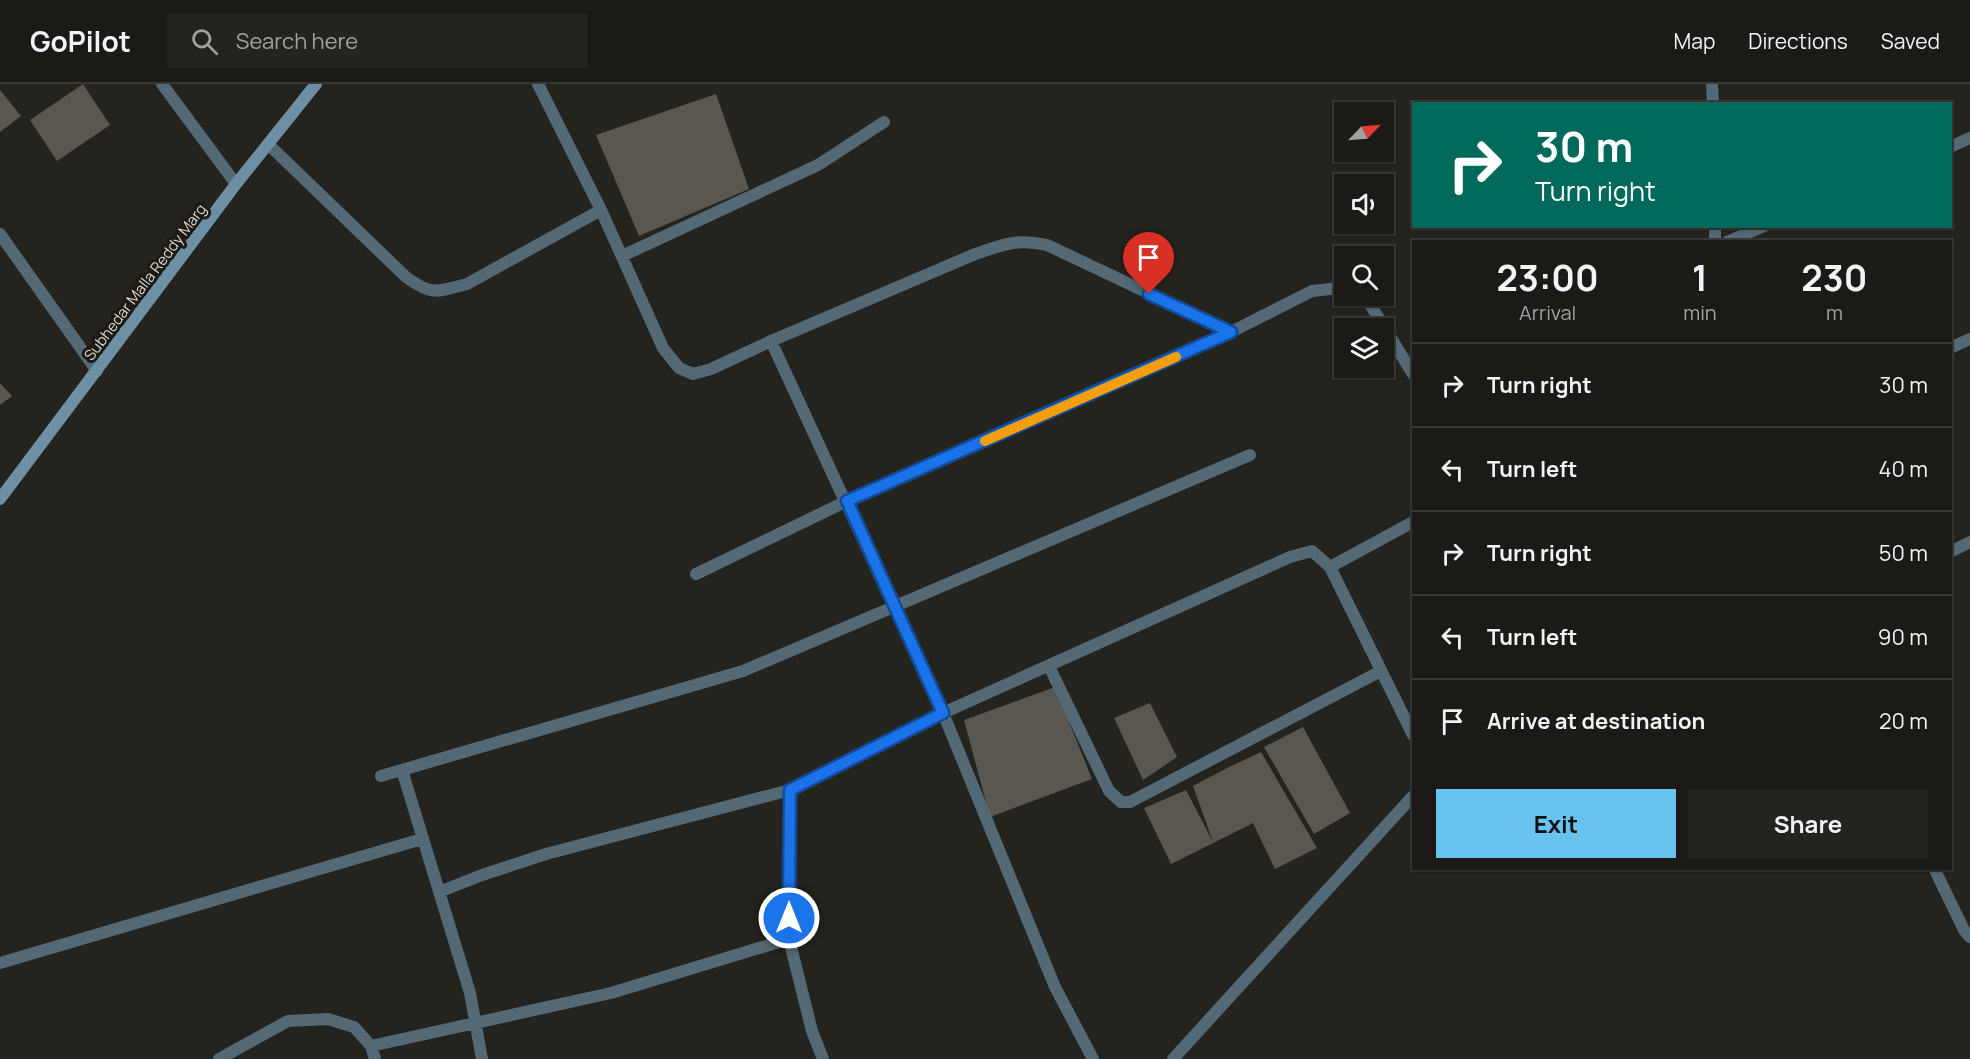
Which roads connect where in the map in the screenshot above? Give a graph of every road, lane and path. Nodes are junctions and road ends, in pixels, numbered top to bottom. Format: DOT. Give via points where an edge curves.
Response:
graph roads {
  1 [pos="162,84"];
  2 [pos="316,84"];
  3 [pos="538,84"];
  4 [pos="1713,84"];
  5 [pos="1713,102"];
  6 [pos="884,122"];
  7 [pos="1970,138"];
  8 [pos="268,144"];
  9 [pos="1952,146"];
  10 [pos="236,184"];
  11 [pos="601,210"];
  12 [pos="1759,228"];
  13 [pos="0,234"];
  14 [pos="1732,240"];
  15 [pos="622,256"];
  16 [pos="1334,289"];
  17 [pos="1371,306"];
  18 [pos="1231,332"];
  19 [pos="1970,339"];
  20 [pos="771,341"];
  21 [pos="1952,347"];
  22 [pos="97,371"];
  23 [pos="1412,372"];
  24 [pos="1250,455"];
  25 [pos="0,499"];
  26 [pos="847,501"];
  27 [pos="1412,523"];
  28 [pos="1970,542"];
  29 [pos="1952,551"];
  30 [pos="1330,567"];
  31 [pos="696,574"];
  32 [pos="894,607"];
  33 [pos="1049,666"];
  34 [pos="1381,671"];
  35 [pos="943,713"];
  36 [pos="1412,733"];
  37 [pos="402,770"];
  38 [pos="381,776"];
  39 [pos="790,790"];
  40 [pos="1412,797"];
  41 [pos="422,839"];
  42 [pos="1935,870"];
  43 [pos="439,892"];
  44 [pos="1970,937"];
  45 [pos="789,939"];
  46 [pos="0,963"];
  47 [pos="475,1023"];
  48 [pos="371,1046"];
  49 [pos="219,1059"];
  50 [pos="375,1059"];
  51 [pos="482,1059"];
  52 [pos="823,1059"];
  53 [pos="1094,1059"];
  54 [pos="1173,1059"];
  1 -- 10 [label="street"];
  2 -- 8 [label="main road, Subhedar Malla Reddy Marg"];
  3 -- 11 [label="street"];
  4 -- 5 [label="street"];
  6 -- 15 [label="street" via="818,165"];
  7 -- 9 [label="street"];
  8 -- 10 [label="main road, Subhedar Malla Reddy Marg"];
  8 -- 11 [label="street" via="406,277 425,290 467,284"];
  10 -- 22 [label="main road, Subhedar Malla Reddy Marg"];
  11 -- 15 [label="street"];
  12 -- 14 [label="street"];
  13 -- 22 [label="street"];
  15 -- 20 [label="street" via="663,348 679,368 693,374 711,369"];
  16 -- 18 [label="street" via="1312,291"];
  17 -- 23 [label="street"];
  18 -- 20 [label="street" via="1047,245 1029,241 1003,244 973,255"];
  18 -- 26 [label="street"];
  19 -- 21 [label="street"];
  20 -- 26 [label="street"];
  22 -- 25 [label="main road, Subhedar Malla Reddy Marg"];
  24 -- 32 [label="street"];
  26 -- 31 [label="street"];
  26 -- 32 [label="street"];
  27 -- 30 [label="street"];
  28 -- 29 [label="street"];
  30 -- 33 [label="street" via="1312,552 1290,556"];
  30 -- 34 [label="street"];
  32 -- 35 [label="street"];
  32 -- 37 [label="street" via="742,671"];
  33 -- 34 [label="street" via="1109,791 1120,802 1130,802"];
  33 -- 35 [label="street"];
  34 -- 36 [label="street"];
  35 -- 39 [label="street"];
  35 -- 53 [label="street" via="1055,987"];
  37 -- 38 [label="street"];
  37 -- 41 [label="street"];
  39 -- 43 [label="street" via="546,854"];
  39 -- 45 [label="street"];
  40 -- 54 [label="street"];
  41 -- 43 [label="street"];
  41 -- 46 [label="street"];
  42 -- 44 [label="street"];
  43 -- 47 [label="street" via="470,993"];
  45 -- 47 [label="street" via="611,993"];
  45 -- 52 [label="street"];
  47 -- 48 [label="street"];
  47 -- 51 [label="street"];
  48 -- 49 [label="street" via="354,1027 328,1019 288,1021"];
  48 -- 50 [label="street"];
}
